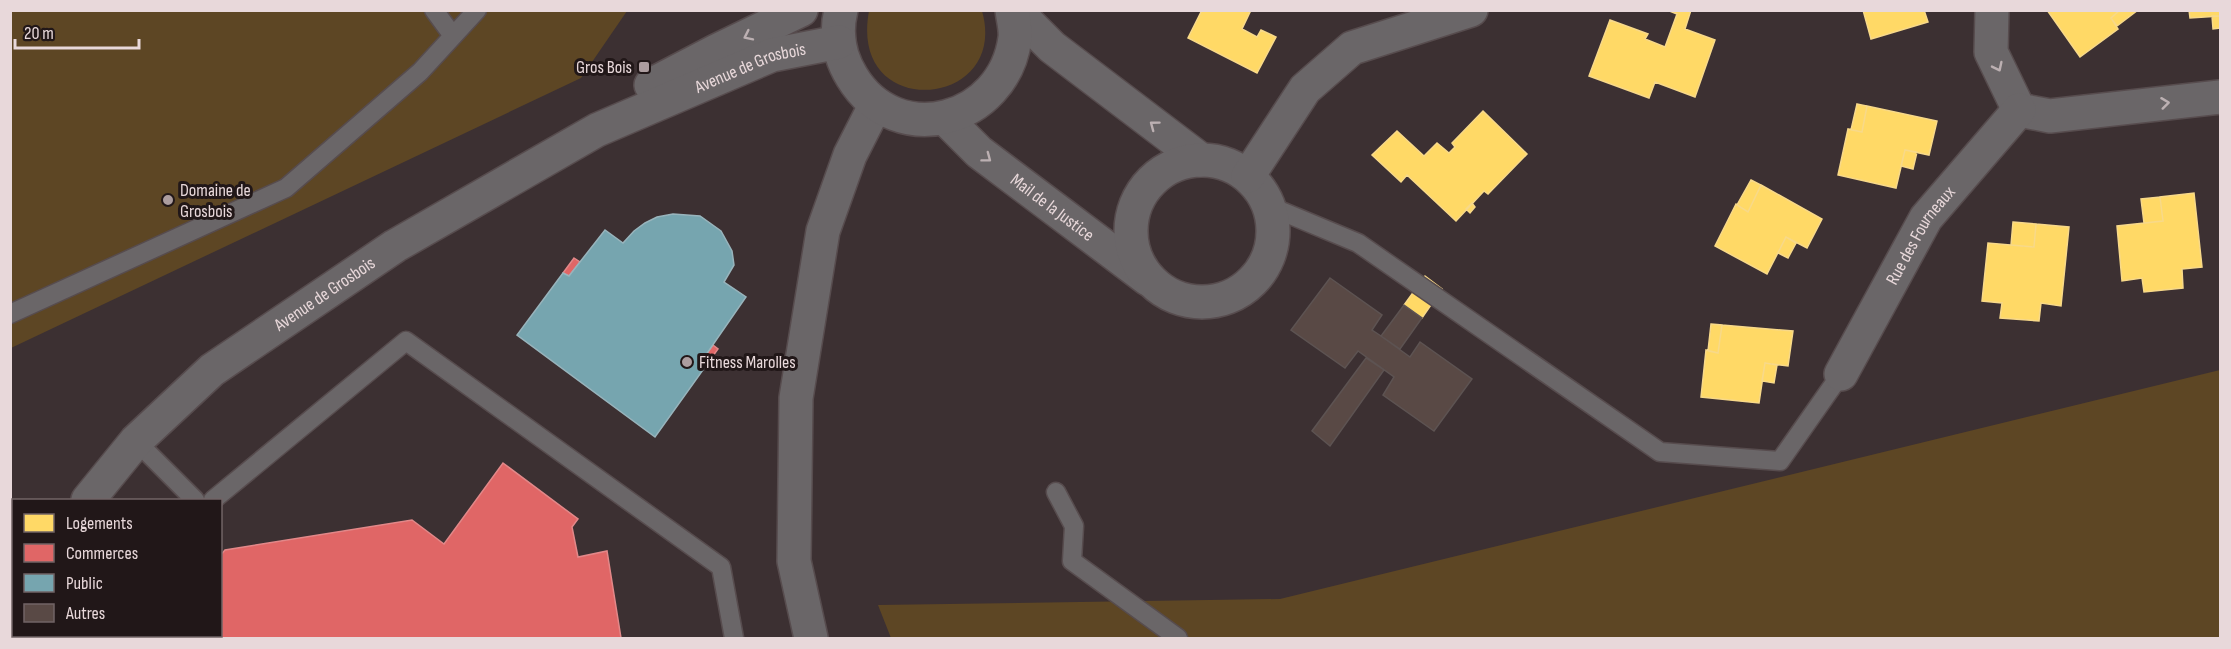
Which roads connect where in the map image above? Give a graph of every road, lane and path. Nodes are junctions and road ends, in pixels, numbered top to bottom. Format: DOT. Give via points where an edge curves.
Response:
graph roads {
  1 [pos="434,10"];
  2 [pos="477,10"];
  3 [pos="801,10"];
  4 [pos="1014,10"];
  5 [pos="1471,10"];
  6 [pos="1992,10"];
  7 [pos="840,26"];
  8 [pos="453,36"];
  9 [pos="2220,97"];
  10 [pos="876,104"];
  11 [pos="2019,110"];
  12 [pos="945,118"];
  13 [pos="597,130"];
  14 [pos="1201,160"];
  15 [pos="1248,176"];
  16 [pos="1269,206"];
  17 [pos="1164,291"];
  18 [pos="10,314"];
  19 [pos="1841,374"];
  20 [pos="136,441"];
  21 [pos="1056,492"];
  22 [pos="90,499"];
  23 [pos="193,499"];
  24 [pos="215,499"];
  25 [pos="734,639"];
  26 [pos="810,639"];
  27 [pos="1178,639"];
  1 -- 8 [label="lane"];
  2 -- 8 [label="lane"];
  3 -- 13 [label="street, Avenue de Grosbois, one-way" via="652,85"];
  4 -- 12 [label="street" via="1015,36 1009,64 994,89 972,108"];
  14 -- 4 [label="street, one-way" via="1052,47"];
  5 -- 15 [label="street" via="1352,48 1305,89"];
  6 -- 11 [label="street, one-way" via="1991,52"];
  7 -- 10 [label="street" via="846,67 858,88"];
  7 -- 13 [label="street, Avenue de Grosbois"];
  8 -- 18 [label="lane" via="420,72 286,188"];
  11 -- 9 [label="street, one-way" via="2050,116"];
  10 -- 12 [label="street" via="921,120"];
  10 -- 26 [label="street" via="850,155 823,231 796,398 794,561"];
  11 -- 19 [label="street, Rue des Fourneaux" via="1926,218"];
  12 -- 17 [label="street, Mail de la Justice, one-way" via="980,153"];
  13 -- 20 [label="street, Avenue de Grosbois" via="395,246 212,370"];
  14 -- 15 [label="street" via="1233,167"];
  14 -- 17 [label="street" via="1178,164 1159,175 1143,192 1134,212 1131,234 1136,256 1147,276"];
  15 -- 16 [label="street"];
  16 -- 17 [label="street" via="1274,230 1270,254 1258,276 1240,292 1217,301 1192,301"];
  16 -- 19 [label="lane" via="1358,243 1660,452 1780,461"];
  20 -- 22 [label="street, Avenue de Grosbois"];
  20 -- 23 [label="lane"];
  21 -- 27 [label="lane" via="1074,526 1072,561"];
  24 -- 25 [label="lane" via="406,341 721,567"];
}
